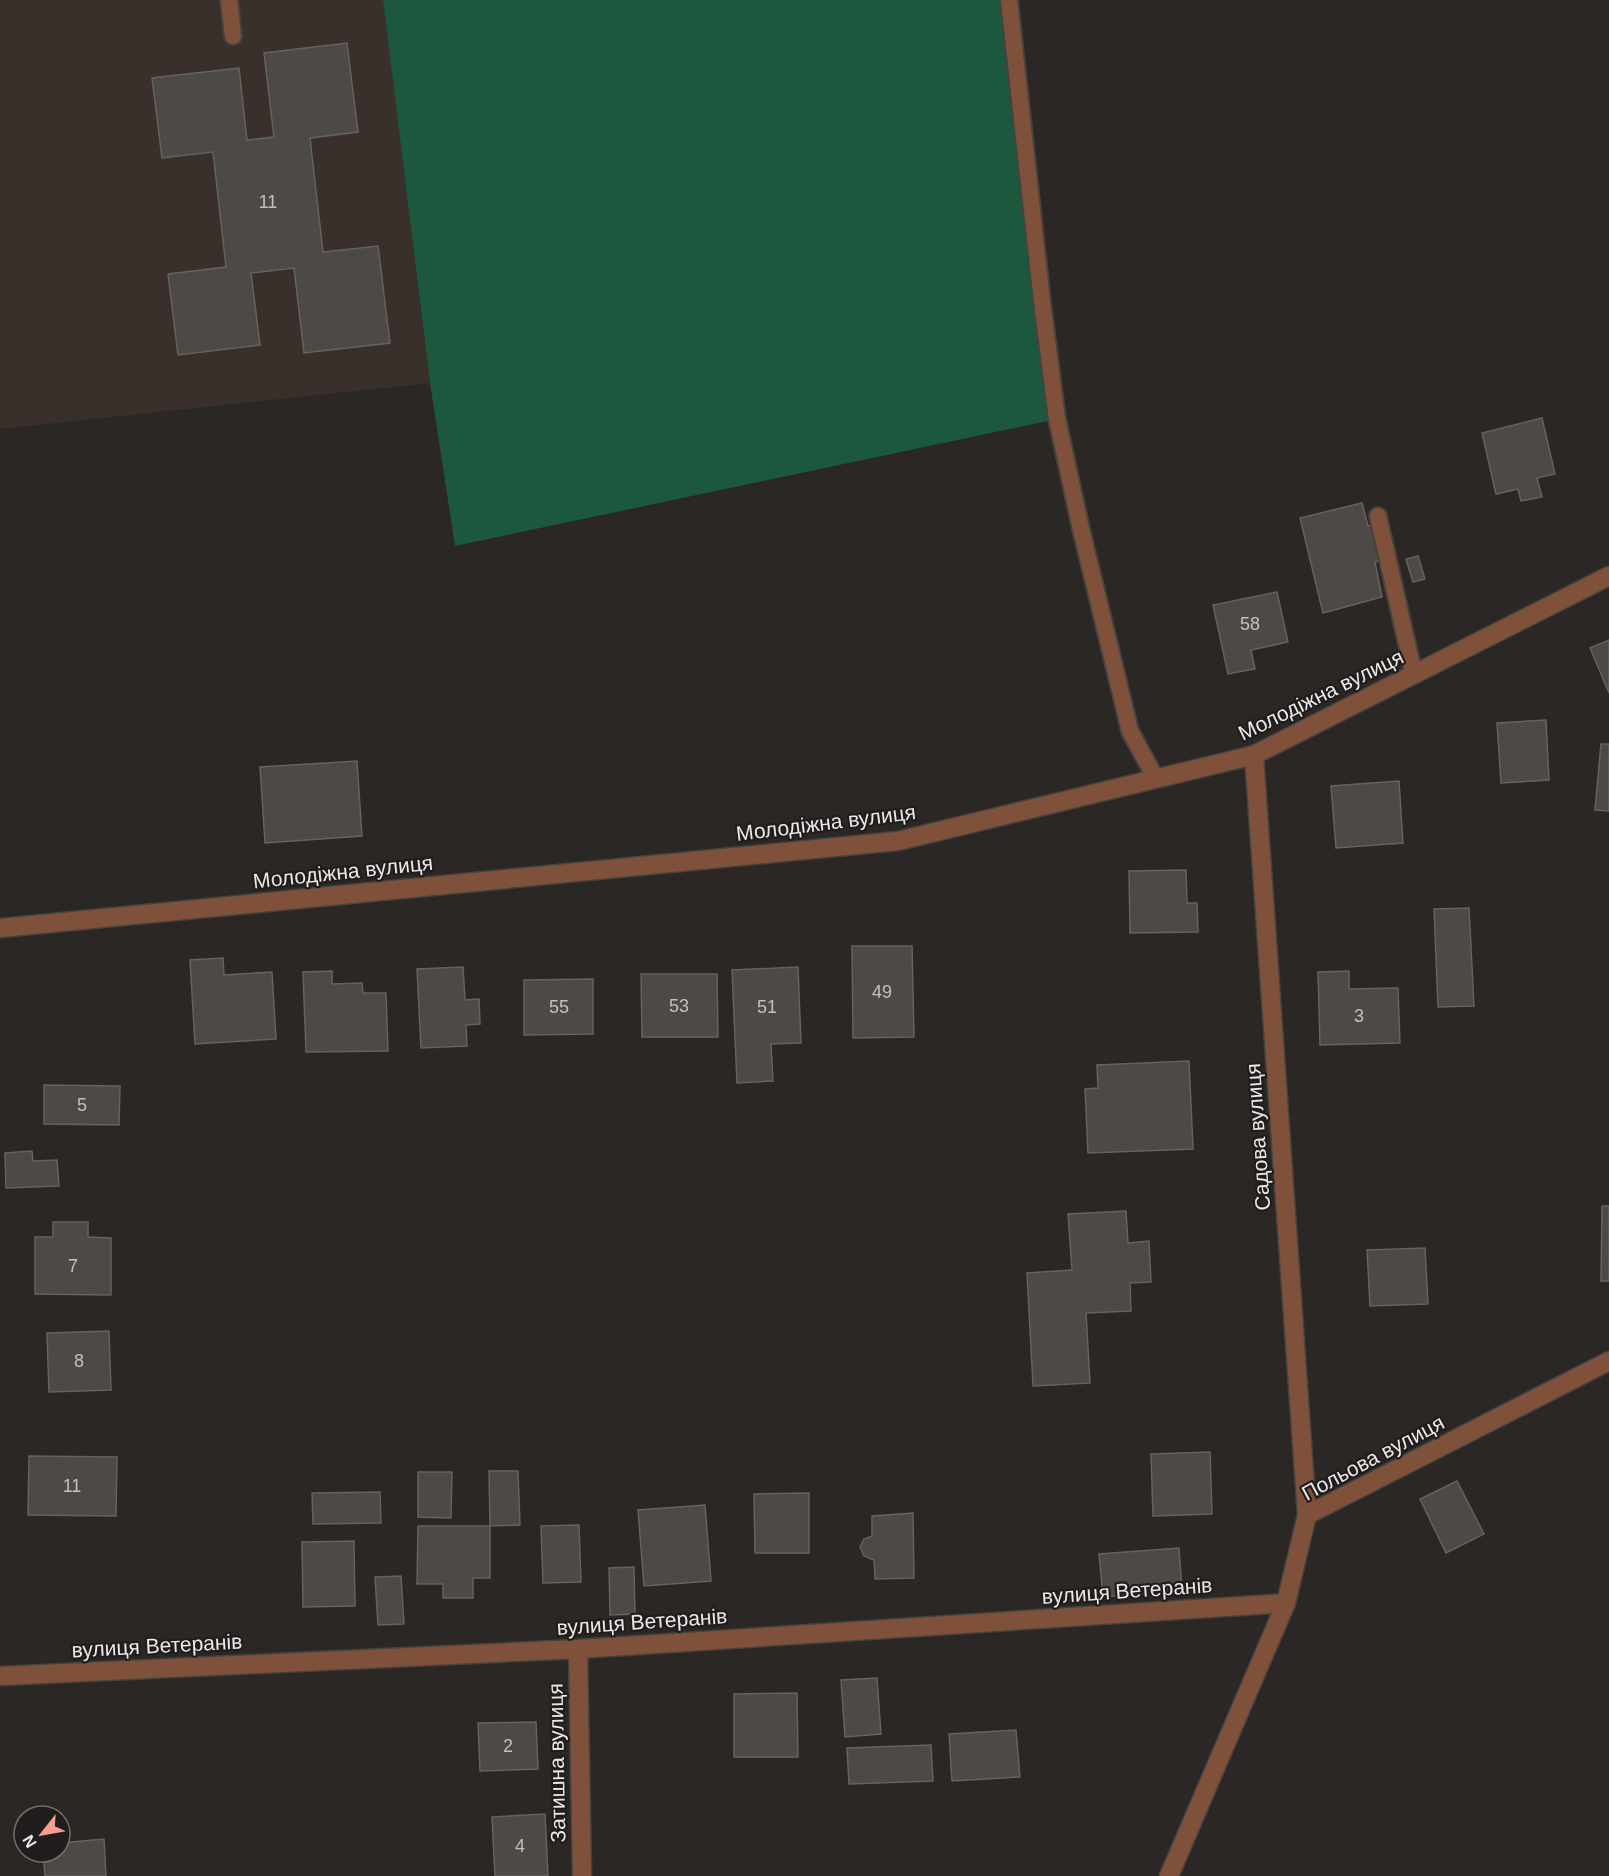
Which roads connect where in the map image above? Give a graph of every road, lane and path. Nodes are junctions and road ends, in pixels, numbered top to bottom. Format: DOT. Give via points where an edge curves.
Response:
graph roads {
  1 [pos="229,0"];
  2 [pos="1009,0"];
  3 [pos="233,36"];
  4 [pos="1378,516"];
  5 [pos="1609,576"];
  6 [pos="1414,675"];
  7 [pos="1254,756"];
  8 [pos="1156,779"];
  9 [pos="0,928"];
  10 [pos="1609,1361"];
  11 [pos="1307,1515"];
  12 [pos="1286,1603"];
  13 [pos="578,1650"];
  14 [pos="0,1676"];
  15 [pos="582,1876"];
  16 [pos="1169,1876"];
  1 -- 3 [label="lane"];
  2 -- 8 [label="lane" via="1058,419 1130,731"];
  4 -- 6 [label="lane"];
  5 -- 6 [label="street, Молодіжна вулиця"];
  6 -- 7 [label="street, Молодіжна вулиця"];
  7 -- 8 [label="street, Молодіжна вулиця"];
  7 -- 11 [label="street, Садова вулиця"];
  8 -- 9 [label="street, Молодіжна вулиця" via="898,841"];
  10 -- 11 [label="street, Польова вулиця"];
  11 -- 12 [label="street, Польова вулиця"];
  12 -- 13 [label="street, вулиця Ветеранів"];
  12 -- 16 [label="street, Польова вулиця"];
  13 -- 14 [label="street, вулиця Ветеранів"];
  13 -- 15 [label="street, Затишна вулиця"];
}
